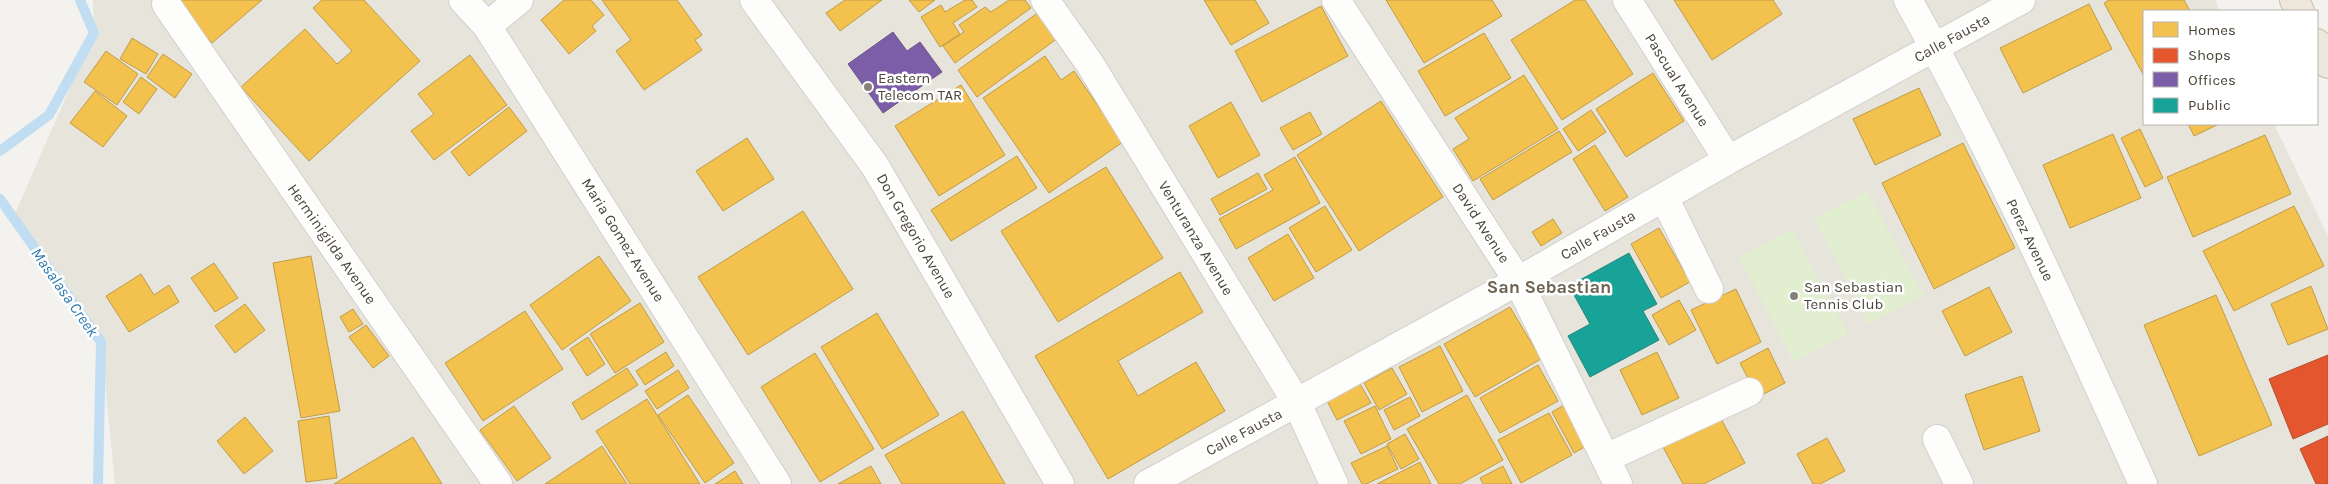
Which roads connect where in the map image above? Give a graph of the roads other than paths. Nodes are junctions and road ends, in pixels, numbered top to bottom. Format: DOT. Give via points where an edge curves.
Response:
graph roads {
  1 [pos="463,0"];
  2 [pos="519,0"];
  3 [pos="754,0"];
  4 [pos="1045,0"];
  5 [pos="1336,0"];
  6 [pos="1627,0"];
  7 [pos="1908,0"];
  8 [pos="2021,0"];
  9 [pos="166,4"];
  10 [pos="487,26"];
  11 [pos="2318,45"];
  12 [pos="1935,48"];
  13 [pos="2328,63"];
  14 [pos="1728,160"];
  15 [pos="1664,197"];
  16 [pos="1518,281"];
  17 [pos="1709,289"];
  18 [pos="1749,392"];
  19 [pos="1297,403"];
  20 [pos="1937,439"];
  21 [pos="1606,458"];
  22 [pos="498,484"];
  23 [pos="777,484"];
  24 [pos="1060,484"];
  25 [pos="1148,484"];
  26 [pos="1334,484"];
  27 [pos="1618,484"];
  28 [pos="1959,484"];
  29 [pos="2143,484"];
  1 -- 10 [label="street, Maria Gomez Avenue"];
  2 -- 10 [label="street"];
  3 -- 24 [label="street, Don Gregorio Avenue" via="875,166"];
  4 -- 19 [label="street, Venturanza Avenue" via="1090,64"];
  5 -- 16 [label="street, David Avenue"];
  6 -- 14 [label="street, Pascual Avenue"];
  7 -- 12 [label="street, Perez Avenue"];
  8 -- 12 [label="street, Calle Fausta"];
  9 -- 22 [label="street, Herminigilda Avenue"];
  10 -- 23 [label="street, Maria Gomez Avenue"];
  11 -- 13 [label="highway"];
  12 -- 14 [label="street, Calle Fausta"];
  12 -- 29 [label="street, Perez Avenue" via="2050,279"];
  14 -- 15 [label="street, Calle Fausta"];
  15 -- 16 [label="street, Calle Fausta"];
  15 -- 17 [label="street"];
  16 -- 19 [label="street, Calle Fausta"];
  16 -- 21 [label="street, David Avenue"];
  18 -- 21 [label="street"];
  19 -- 25 [label="street, Calle Fausta"];
  19 -- 26 [label="street, Venturanza Avenue"];
  20 -- 28 [label="street"];
  21 -- 27 [label="street, David Avenue"];
}
